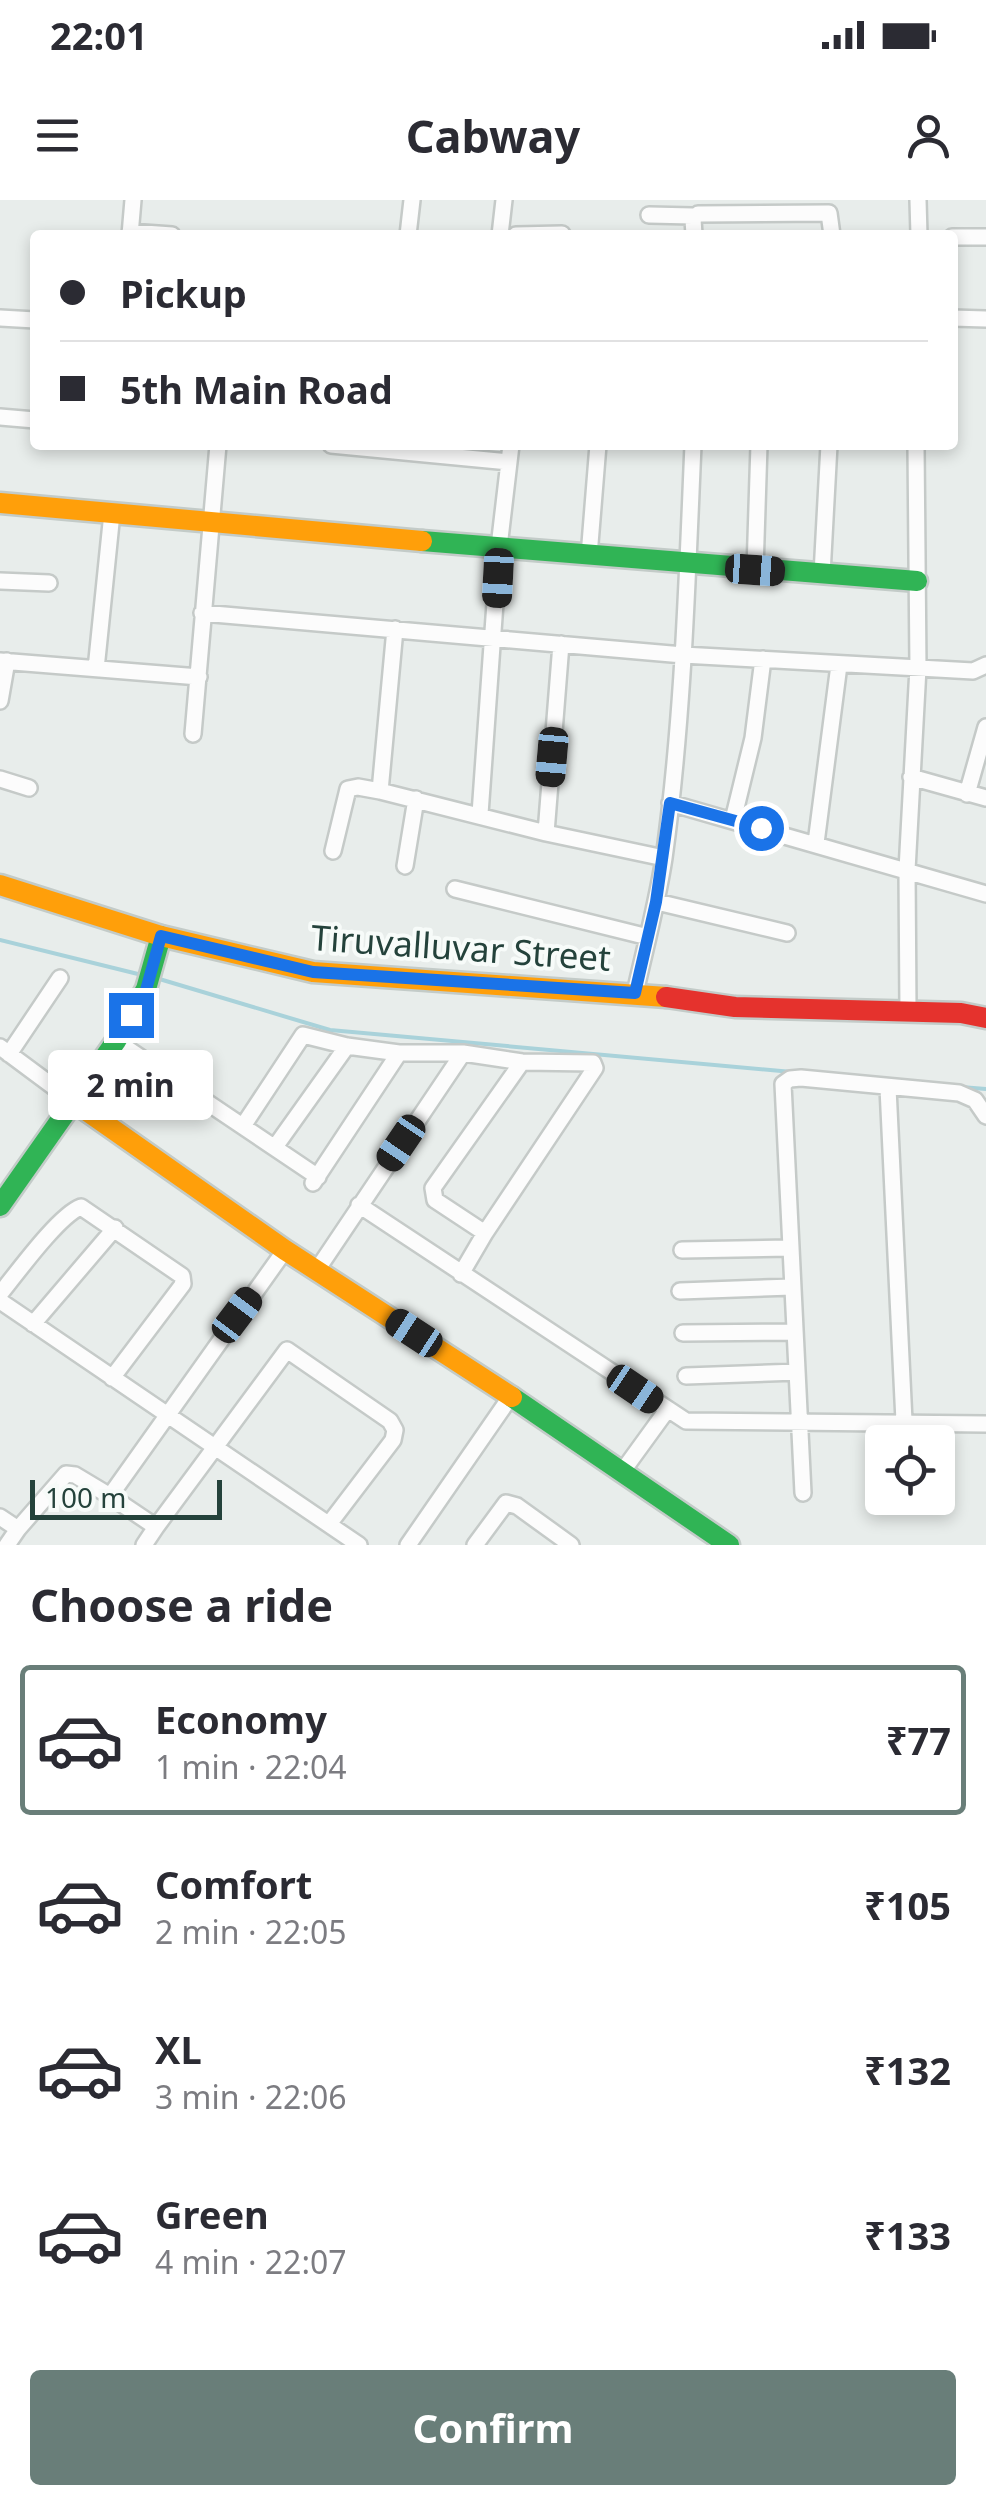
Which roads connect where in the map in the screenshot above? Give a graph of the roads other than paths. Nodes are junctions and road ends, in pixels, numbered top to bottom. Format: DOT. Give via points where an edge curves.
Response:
graph roads {
  1 [pos="133,200"];
  2 [pos="412,200"];
  3 [pos="504,200"];
  4 [pos="918,200"];
  5 [pos="649,215"];
  6 [pos="693,216"];
  7 [pos="130,230"];
  8 [pos="409,230"];
  9 [pos="501,230"];
  10 [pos="694,230"];
  11 [pos="832,230"];
  12 [pos="919,230"];
  13 [pos="958,237"];
  14 [pos="986,237"];
  15 [pos="0,318"];
  16 [pos="958,318"];
  17 [pos="986,319"];
  18 [pos="30,320"];
  19 [pos="0,418"];
  20 [pos="30,420"];
  21 [pos="218,450"];
  22 [pos="443,450"];
  23 [pos="598,450"];
  24 [pos="693,450"];
  25 [pos="759,450"];
  26 [pos="829,450"];
  27 [pos="916,450"];
  28 [pos="510,453"];
  29 [pos="0,502"];
  30 [pos="112,513"];
  31 [pos="211,522"];
  32 [pos="499,547"];
  33 [pos="589,556"];
  34 [pos="688,565"];
  35 [pos="755,570"];
  36 [pos="822,574"];
  37 [pos="0,581"];
  38 [pos="917,582"];
  39 [pos="49,584"];
  40 [pos="202,613"];
  41 [pos="395,629"];
  42 [pos="495,638"];
  43 [pos="560,644"];
  44 [pos="682,655"];
  45 [pos="764,659"];
  46 [pos="3,661"];
  47 [pos="840,665"];
  48 [pos="986,665"];
  49 [pos="96,668"];
  50 [pos="918,668"];
  51 [pos="198,677"];
  52 [pos="0,701"];
  53 [pos="986,727"];
  54 [pos="193,734"];
  55 [pos="911,778"];
  56 [pos="0,779"];
  57 [pos="28,788"];
  58 [pos="380,791"];
  59 [pos="967,794"];
  60 [pos="986,798"];
  61 [pos="416,799"];
  62 [pos="670,803"];
  63 [pos="480,814"];
  64 [pos="734,820"];
  65 [pos="546,833"];
  66 [pos="816,843"];
  67 [pos="332,851"];
  68 [pos="664,858"];
  69 [pos="405,866"];
  70 [pos="907,870"];
  71 [pos="0,885"];
  72 [pos="455,889"];
  73 [pos="986,894"];
  74 [pos="656,902"];
  75 [pos="787,933"];
  76 [pos="161,936"];
  77 [pos="648,938"];
  78 [pos="60,978"];
  79 [pos="635,993"];
  80 [pos="908,1011"];
  81 [pos="986,1018"];
  82 [pos="116,1040"];
  83 [pos="347,1046"];
  84 [pos="4,1050"];
  85 [pos="399,1052"];
  86 [pos="463,1054"];
  87 [pos="522,1062"];
  88 [pos="888,1088"];
  89 [pos="74,1102"];
  90 [pos="986,1116"];
  91 [pos="243,1126"];
  92 [pos="275,1148"];
  93 [pos="359,1205"];
  94 [pos="0,1206"];
  95 [pos="116,1228"];
  96 [pos="485,1233"];
  97 [pos="790,1248"];
  98 [pos="285,1250"];
  99 [pos="682,1250"];
  100 [pos="316,1270"];
  101 [pos="461,1274"];
  102 [pos="792,1287"];
  103 [pos="680,1291"];
  104 [pos="0,1294"];
  105 [pos="0,1302"];
  106 [pos="32,1324"];
  107 [pos="794,1332"];
  108 [pos="684,1333"];
  109 [pos="798,1372"];
  110 [pos="686,1376"];
  111 [pos="112,1378"];
  112 [pos="511,1396"];
  113 [pos="667,1410"];
  114 [pos="167,1416"];
  115 [pos="800,1421"];
  116 [pos="904,1424"];
  117 [pos="986,1424"];
  118 [pos="214,1448"];
  119 [pos="622,1472"];
  120 [pos="803,1494"];
  121 [pos="110,1496"];
  122 [pos="0,1516"];
  123 [pos="329,1524"];
  124 [pos="156,1527"];
  125 [pos="18,1530"];
  126 [pos="7,1545"];
  127 [pos="144,1545"];
  128 [pos="359,1545"];
  129 [pos="408,1545"];
  130 [pos="475,1545"];
  131 [pos="571,1545"];
  132 [pos="729,1545"];
  1 -- 7 [label="street"];
  2 -- 8 [label="street"];
  3 -- 9 [label="street"];
  4 -- 12 [label="street"];
  5 -- 6 [label="street"];
  6 -- 10 [label="street"];
  6 -- 11 [label="street" via="830,213"];
  13 -- 14 [label="street"];
  15 -- 18 [label="street"];
  16 -- 17 [label="street"];
  19 -- 20 [label="street"];
  21 -- 31 [label="street"];
  22 -- 28 [label="street"];
  23 -- 33 [label="street"];
  24 -- 34 [label="street"];
  25 -- 35 [label="street"];
  26 -- 36 [label="street"];
  27 -- 38 [label="street"];
  28 -- 32 [label="street"];
  29 -- 30 [label="street"];
  30 -- 31 [label="street"];
  30 -- 49 [label="street"];
  31 -- 32 [label="street"];
  31 -- 40 [label="street"];
  32 -- 33 [label="street"];
  32 -- 42 [label="street"];
  33 -- 34 [label="street"];
  34 -- 35 [label="street"];
  34 -- 44 [label="street"];
  35 -- 36 [label="street"];
  36 -- 38 [label="street"];
  37 -- 39 [label="street"];
  38 -- 50 [label="street"];
  40 -- 41 [label="street"];
  40 -- 51 [label="street"];
  41 -- 42 [label="street"];
  41 -- 58 [label="street"];
  42 -- 43 [label="street"];
  42 -- 63 [label="street"];
  43 -- 44 [label="street"];
  43 -- 65 [label="street"];
  44 -- 45 [label="street"];
  44 -- 62 [label="street"];
  45 -- 47 [label="street"];
  45 -- 64 [label="street"];
  46 -- 49 [label="street"];
  46 -- 52 [label="street"];
  47 -- 50 [label="street"];
  47 -- 66 [label="street"];
  48 -- 50 [label="street" via="973,671"];
  49 -- 51 [label="street"];
  50 -- 55 [label="street"];
  51 -- 54 [label="street"];
  53 -- 59 [label="street"];
  55 -- 59 [label="street"];
  55 -- 70 [label="street"];
  56 -- 57 [label="street"];
  58 -- 61 [label="street"];
  58 -- 67 [label="street" via="348,789"];
  59 -- 60 [label="street"];
  61 -- 63 [label="street"];
  61 -- 69 [label="street"];
  62 -- 64 [label="street"];
  62 -- 68 [label="street"];
  63 -- 65 [label="street"];
  64 -- 66 [label="street"];
  65 -- 68 [label="street"];
  66 -- 70 [label="street"];
  68 -- 74 [label="street"];
  70 -- 73 [label="street"];
  70 -- 80 [label="street"];
  71 -- 76 [label="street, Tiruvalluvar Street"];
  72 -- 77 [label="street"];
  74 -- 75 [label="street"];
  74 -- 77 [label="street"];
  76 -- 79 [label="street, Tiruvalluvar Street" via="313,972"];
  76 -- 82 [label="street" via="146,990"];
  77 -- 79 [label="street"];
  78 -- 84 [label="street"];
  79 -- 80 [label="street, Tiruvalluvar Street" via="734,1008"];
  80 -- 81 [label="street, Tiruvalluvar Street"];
  82 -- 89 [label="street"];
  82 -- 91 [label="street"];
  83 -- 85 [label="street"];
  83 -- 91 [label="street" via="303,1035"];
  83 -- 92 [label="street"];
  84 -- 89 [label="street"];
  85 -- 86 [label="street"];
  85 -- 92 [label="street" via="316,1180"];
  86 -- 87 [label="street"];
  86 -- 93 [label="street"];
  87 -- 96 [label="street" via="433,1188 435,1200"];
  87 -- 96 [label="street" via="590,1062 595,1068"];
  88 -- 90 [label="street" via="958,1093 975,1100"];
  88 -- 97 [label="street" via="801,1078 783,1084"];
  88 -- 116 [label="street"];
  89 -- 94 [label="street"];
  89 -- 98 [label="street"];
  91 -- 92 [label="street"];
  93 -- 100 [label="street"];
  93 -- 101 [label="street"];
  95 -- 104 [label="street" via="85,1208 74,1209"];
  95 -- 106 [label="street"];
  95 -- 111 [label="street" via="184,1279"];
  96 -- 101 [label="street"];
  97 -- 99 [label="street"];
  97 -- 102 [label="street"];
  98 -- 100 [label="street"];
  98 -- 114 [label="street"];
  100 -- 112 [label="street"];
  101 -- 113 [label="street"];
  102 -- 103 [label="street"];
  102 -- 107 [label="street"];
  105 -- 106 [label="street"];
  106 -- 111 [label="street"];
  107 -- 108 [label="street"];
  107 -- 109 [label="street"];
  109 -- 110 [label="street"];
  109 -- 115 [label="street"];
  111 -- 114 [label="street"];
  112 -- 119 [label="street"];
  112 -- 129 [label="street"];
  113 -- 115 [label="street" via="695,1422"];
  113 -- 119 [label="street"];
  114 -- 118 [label="street"];
  114 -- 121 [label="street"];
  115 -- 116 [label="street"];
  115 -- 120 [label="street"];
  116 -- 117 [label="street"];
  118 -- 123 [label="street"];
  118 -- 123 [label="street" via="283,1352 292,1350 395,1430"];
  118 -- 124 [label="street"];
  119 -- 132 [label="street"];
  121 -- 124 [label="street"];
  121 -- 125 [label="street" via="66,1474"];
  122 -- 125 [label="street"];
  123 -- 128 [label="street"];
  124 -- 127 [label="street"];
  125 -- 126 [label="street"];
  130 -- 131 [label="street" via="502,1506 512,1503"];
}
